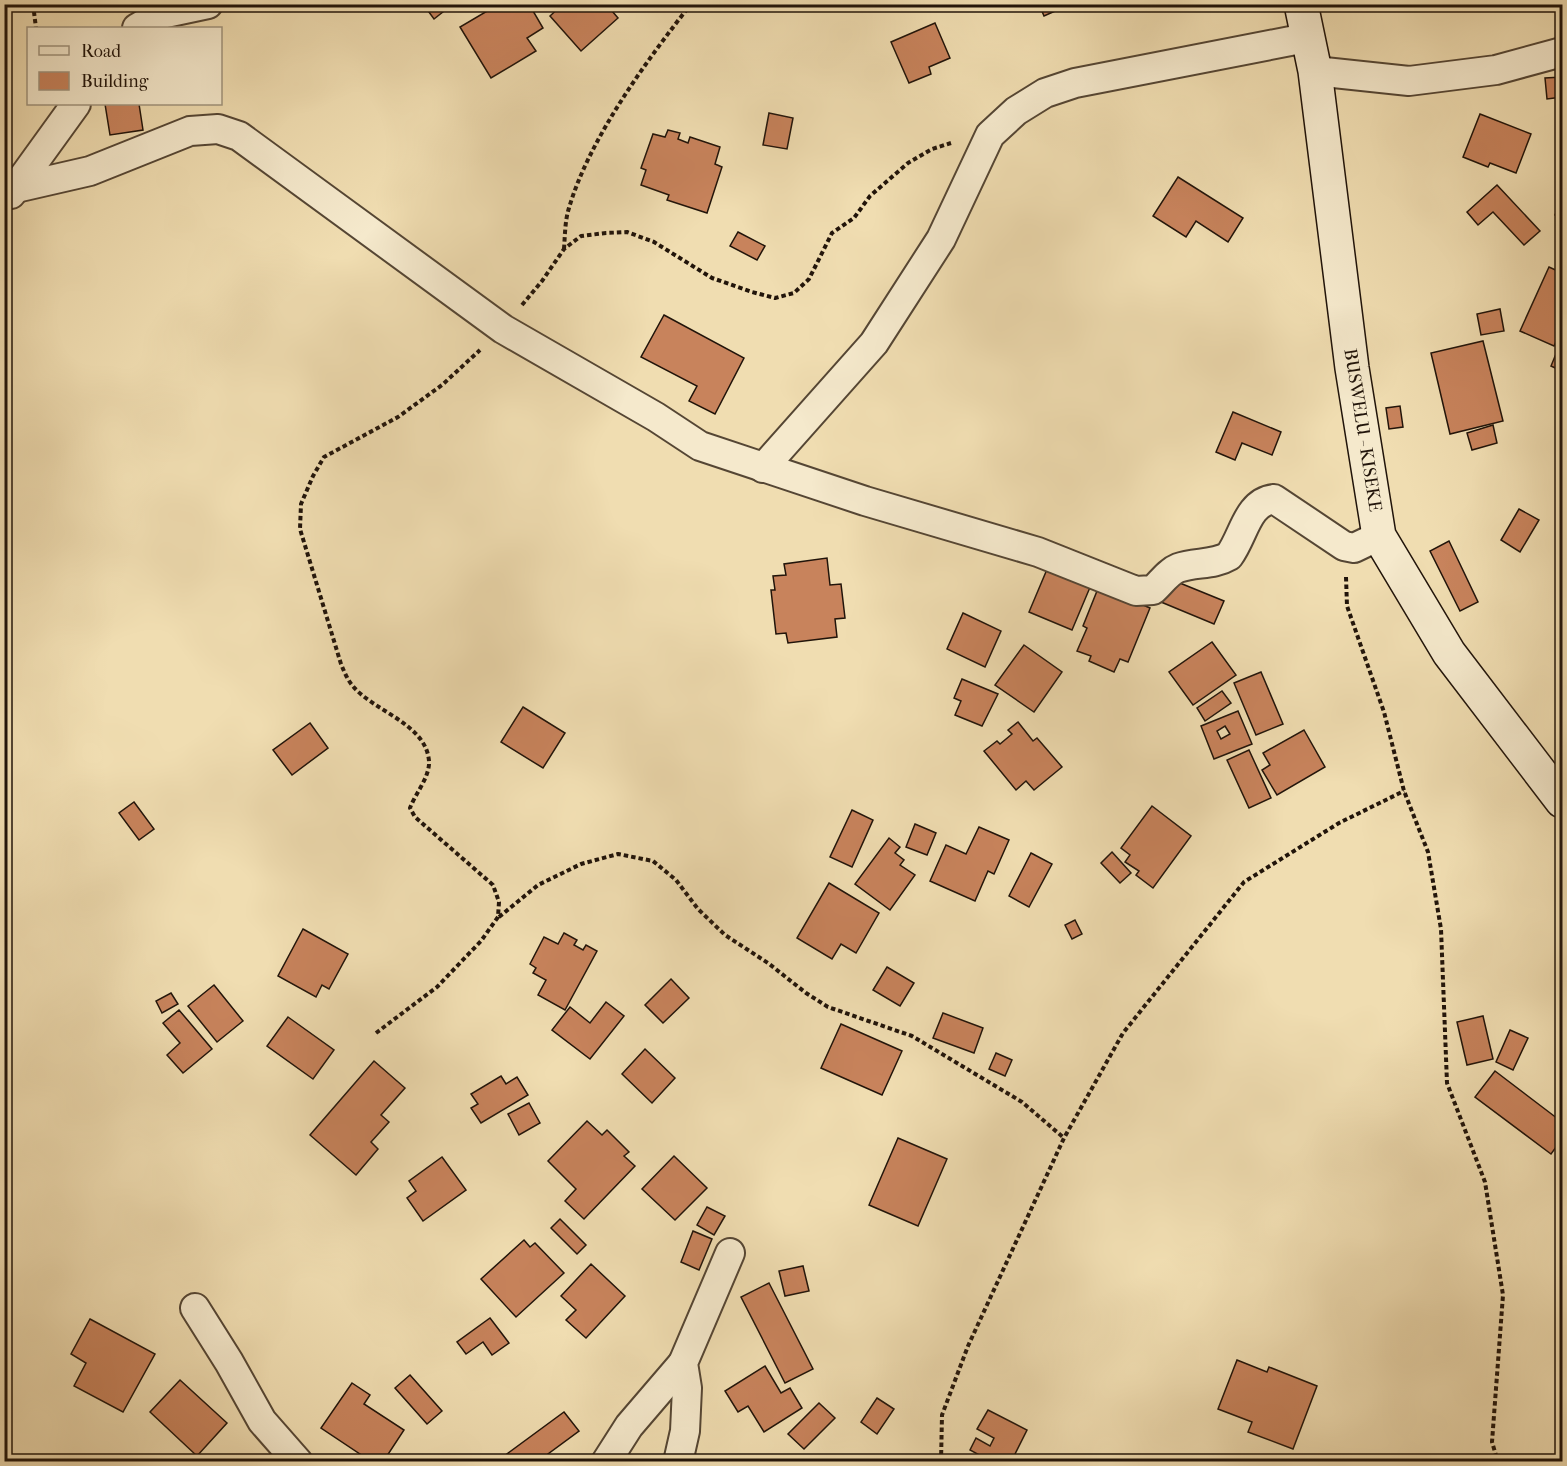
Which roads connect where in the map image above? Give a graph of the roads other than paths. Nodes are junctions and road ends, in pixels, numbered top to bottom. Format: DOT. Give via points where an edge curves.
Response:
graph roads {
  1 [pos="208,4"];
  2 [pos="1300,4"];
  3 [pos="139,27"];
  4 [pos="1306,38"];
  5 [pos="1563,52"];
  6 [pos="1315,72"];
  7 [pos="75,105"];
  8 [pos="10,195"];
  9 [pos="763,468"];
  10 [pos="1379,536"];
  11 [pos="1563,801"];
  12 [pos="730,1253"];
  13 [pos="195,1308"];
  14 [pos="683,1363"];
  15 [pos="298,1461"];
  16 [pos="606,1461"];
  17 [pos="678,1461"];
  1 -- 3 [label="street" via="161,14"];
  2 -- 4 [label="main road, BUSWELU - KISEKE"];
  4 -- 6 [label="main road, BUSWELU - KISEKE"];
  4 -- 9 [label="street" via="1075,83 1045,93 1016,111 990,135 941,239 874,343"];
  5 -- 6 [label="street" via="1496,70 1410,81"];
  6 -- 10 [label="main road, BUSWELU - KISEKE" via="1352,368"];
  7 -- 8 [label="street"];
  8 -- 9 [label="street" via="90,171 190,131 218,129 239,136 502,329 656,417 700,447"];
  9 -- 10 [label="street" via="1038,552 1145,592 1153,590 1180,567 1229,556 1255,507 1263,500 1274,499 1344,546 1354,548"];
  10 -- 11 [label="main road, BUSWELU - KISEKE" via="1449,653"];
  12 -- 14 [label="street"];
  13 -- 15 [label="street" via="262,1421"];
  14 -- 16 [label="street" via="629,1426"];
  14 -- 17 [label="street" via="687,1388 685,1431"];
}
